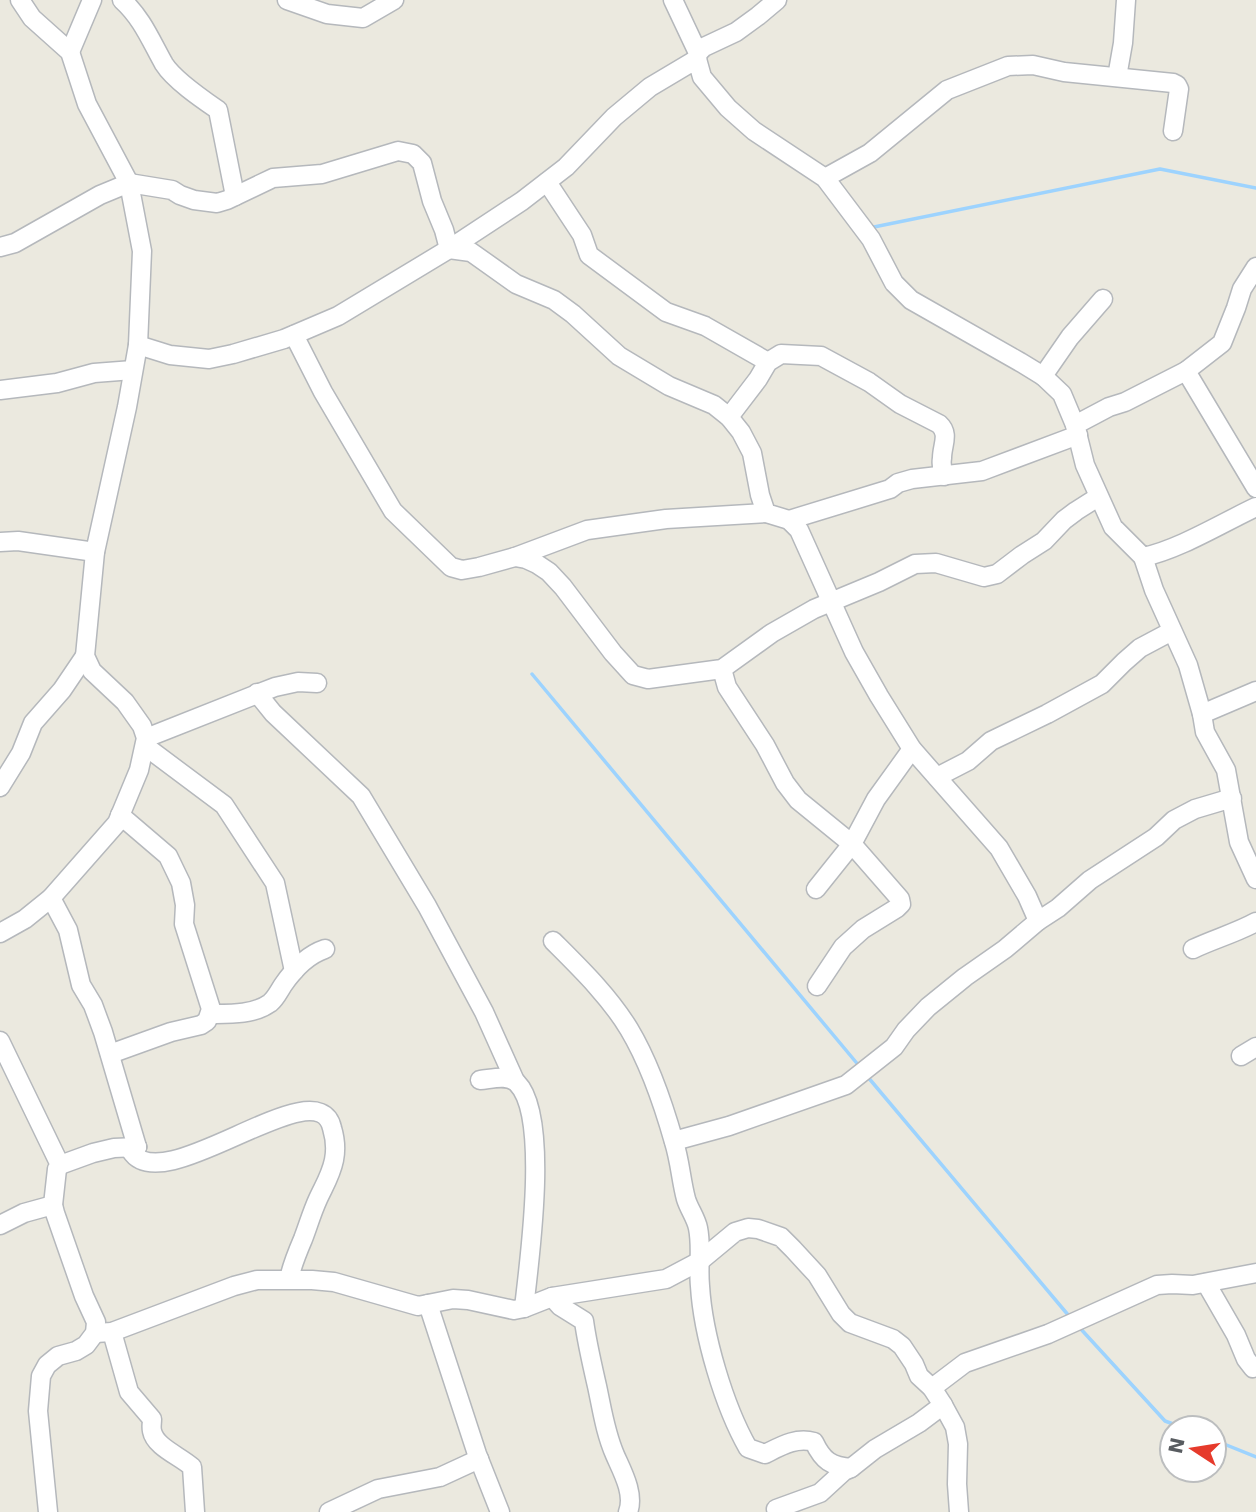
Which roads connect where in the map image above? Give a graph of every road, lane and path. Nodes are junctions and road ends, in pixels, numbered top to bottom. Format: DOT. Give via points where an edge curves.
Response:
graph roads {
  1 [pos="20,0"];
  2 [pos="92,0"];
  3 [pos="122,0"];
  4 [pos="287,0"];
  5 [pos="394,0"];
  6 [pos="673,0"];
  7 [pos="777,0"];
  8 [pos="1126,0"];
  9 [pos="70,52"];
  10 [pos="698,56"];
  11 [pos="1117,77"];
  12 [pos="1173,131"];
  13 [pos="825,178"];
  14 [pos="547,182"];
  15 [pos="129,183"];
  16 [pos="235,196"];
  17 [pos="0,247"];
  18 [pos="449,249"];
  19 [pos="1256,267"];
  20 [pos="1102,299"];
  21 [pos="294,335"];
  22 [pos="138,345"];
  23 [pos="768,362"];
  24 [pos="133,370"];
  25 [pos="1186,371"];
  26 [pos="1043,376"];
  27 [pos="0,390"];
  28 [pos="729,417"];
  29 [pos="1076,430"];
  30 [pos="944,476"];
  31 [pos="1256,488"];
  32 [pos="1098,497"];
  33 [pos="1256,507"];
  34 [pos="766,513"];
  35 [pos="789,520"];
  36 [pos="0,542"];
  37 [pos="95,552"];
  38 [pos="515,557"];
  39 [pos="1143,557"];
  40 [pos="832,602"];
  41 [pos="1172,631"];
  42 [pos="85,656"];
  43 [pos="722,669"];
  44 [pos="317,683"];
  45 [pos="1256,691"];
  46 [pos="257,693"];
  47 [pos="1202,714"];
  48 [pos="146,742"];
  49 [pos="912,748"];
  50 [pos="937,776"];
  51 [pos="0,787"];
  52 [pos="1231,798"];
  53 [pos="120,815"];
  54 [pos="852,844"];
  55 [pos="1256,879"];
  56 [pos="816,889"];
  57 [pos="51,898"];
  58 [pos="1038,921"];
  59 [pos="1256,922"];
  60 [pos="0,933"];
  61 [pos="553,941"];
  62 [pos="1193,948"];
  63 [pos="325,949"];
  64 [pos="294,971"];
  65 [pos="817,986"];
  66 [pos="210,1014"];
  67 [pos="0,1041"];
  68 [pos="110,1054"];
  69 [pos="480,1080"];
  70 [pos="515,1081"];
  71 [pos="674,1142"];
  72 [pos="137,1147"];
  73 [pos="60,1165"];
  74 [pos="53,1205"];
  75 [pos="0,1225"];
  76 [pos="701,1261"];
  77 [pos="1256,1273"];
  78 [pos="289,1279"];
  79 [pos="1206,1283"];
  80 [pos="552,1297"];
  81 [pos="428,1304"];
  82 [pos="524,1308"];
  83 [pos="104,1333"];
  84 [pos="1256,1367"];
  85 [pos="932,1388"];
  86 [pos="943,1405"];
  87 [pos="479,1459"];
  88 [pos="851,1468"];
  89 [pos="776,1509"];
  90 [pos="48,1512"];
  91 [pos="195,1512"];
  92 [pos="329,1512"];
  93 [pos="500,1512"];
  94 [pos="628,1512"];
  95 [pos="959,1512"];
  1 -- 9 [label="street" via="32,18"];
  2 -- 9 [label="street"];
  3 -- 16 [label="street" via="133,9 166,66 218,110"];
  4 -- 5 [label="street" via="327,14 363,18"];
  6 -- 10 [label="street"];
  7 -- 10 [label="street" via="736,32 704,47"];
  8 -- 11 [label="street"];
  9 -- 15 [label="street" via="87,104"];
  10 -- 13 [label="street" via="702,76 728,108"];
  10 -- 14 [label="street" via="614,117"];
  11 -- 12 [label="street" via="1177,85"];
  11 -- 13 [label="street" via="1033,65 1008,66 979,76 947,90 870,153"];
  13 -- 26 [label="street" via="871,239 894,283 911,300"];
  14 -- 18 [label="street"];
  14 -- 23 [label="street" via="582,235 589,255 666,312 705,326"];
  15 -- 16 [label="street" via="217,203"];
  15 -- 17 [label="street"];
  15 -- 22 [label="street" via="142,251"];
  16 -- 18 [label="street" via="273,178 322,174 398,151 414,155 422,163"];
  18 -- 21 [label="street" via="338,316"];
  18 -- 28 [label="street" via="471,252 516,284 554,300 619,356"];
  19 -- 25 [label="street" via="1242,289 1222,342"];
  20 -- 26 [label="street"];
  21 -- 22 [label="street" via="209,359 170,355"];
  21 -- 38 [label="street" via="393,511 451,567 479,568"];
  22 -- 24 [label="street"];
  23 -- 28 [label="street"];
  23 -- 30 [label="street" via="781,354 821,356 939,425 946,436 941,462"];
  24 -- 27 [label="street"];
  24 -- 37 [label="street"];
  25 -- 29 [label="street" via="1109,407"];
  25 -- 31 [label="street"];
  26 -- 29 [label="street" via="1062,394"];
  28 -- 34 [label="street" via="752,453"];
  29 -- 30 [label="street" via="982,471"];
  29 -- 32 [label="street"];
  30 -- 35 [label="street" via="912,479"];
  32 -- 39 [label="street" via="1112,527"];
  32 -- 40 [label="street" via="997,574 984,577 936,563 915,564"];
  33 -- 39 [label="street"];
  34 -- 35 [label="street"];
  34 -- 38 [label="street" via="587,530"];
  35 -- 40 [label="street" via="799,530"];
  36 -- 37 [label="street"];
  37 -- 42 [label="street"];
  38 -- 43 [label="street" via="549,572 633,675 648,679"];
  39 -- 41 [label="street"];
  40 -- 43 [label="street" via="772,633"];
  40 -- 49 [label="street" via="854,652"];
  41 -- 47 [label="street"];
  41 -- 50 [label="street" via="1140,648 1102,684 991,741 968,761"];
  42 -- 48 [label="street" via="92,671 125,702 142,726"];
  42 -- 51 [label="street" via="33,723"];
  43 -- 54 [label="street" via="727,687 785,783 798,800"];
  44 -- 46 [label="street" via="298,682"];
  45 -- 47 [label="street"];
  46 -- 48 [label="street"];
  46 -- 70 [label="street" via="361,796 427,906"];
  47 -- 52 [label="street" via="1205,732 1226,770"];
  48 -- 53 [label="street"];
  48 -- 64 [label="street" via="224,805 275,883"];
  49 -- 50 [label="street"];
  49 -- 54 [label="street"];
  50 -- 58 [label="street" via="999,848"];
  52 -- 55 [label="street" via="1239,842"];
  52 -- 58 [label="street" via="1174,820"];
  53 -- 57 [label="street"];
  53 -- 66 [label="street" via="168,856 181,883 184,924"];
  54 -- 56 [label="street"];
  54 -- 65 [label="street" via="901,904 844,947"];
  57 -- 60 [label="street"];
  57 -- 68 [label="street" via="68,930 81,985"];
  58 -- 71 [label="street" via="928,1007 894,1047 846,1085"];
  59 -- 62 [label="street"];
  61 -- 71 [label="street" via="592,980 629,1028 653,1077"];
  63 -- 64 [label="street" via="303,960"];
  64 -- 66 [label="street" via="269,1004 242,1013"];
  66 -- 68 [label="street" via="201,1025"];
  67 -- 73 [label="street"];
  68 -- 72 [label="street"];
  69 -- 70 [label="street" via="506,1077"];
  70 -- 82 [label="street" via="526,1096 535,1150"];
  71 -- 76 [label="street" via="697,1226"];
  72 -- 73 [label="street" via="103,1150"];
  72 -- 78 [label="street" via="131,1151 136,1158 165,1162 286,1115 310,1112 326,1116 333,1132 331,1175 317,1200"];
  73 -- 74 [label="street"];
  74 -- 75 [label="street"];
  74 -- 83 [label="street" via="84,1296"];
  76 -- 80 [label="street" via="666,1279"];
  76 -- 85 [label="street" via="735,1231 758,1229 781,1237 817,1275 850,1323 902,1346 919,1376"];
  76 -- 88 [label="street" via="699,1286 712,1356 748,1448 765,1454 804,1439 814,1441 820,1455 835,1466"];
  77 -- 79 [label="street"];
  78 -- 81 [label="street" via="334,1282 418,1306"];
  78 -- 83 [label="street" via="233,1286"];
  79 -- 84 [label="street" via="1246,1359"];
  79 -- 85 [label="street" via="1157,1285 1048,1334 965,1363"];
  80 -- 82 [label="street"];
  80 -- 94 [label="street" via="584,1321 602,1415 629,1492"];
  81 -- 82 [label="street" via="453,1299"];
  81 -- 87 [label="street"];
  83 -- 90 [label="street" via="76,1351 58,1356 41,1376 38,1410"];
  83 -- 91 [label="street" via="130,1392 152,1419 157,1443 192,1467"];
  85 -- 86 [label="street"];
  86 -- 88 [label="street"];
  86 -- 95 [label="street" via="958,1444"];
  87 -- 92 [label="street" via="440,1477 379,1489"];
  87 -- 93 [label="street"];
  88 -- 89 [label="street" via="820,1493"];
}
